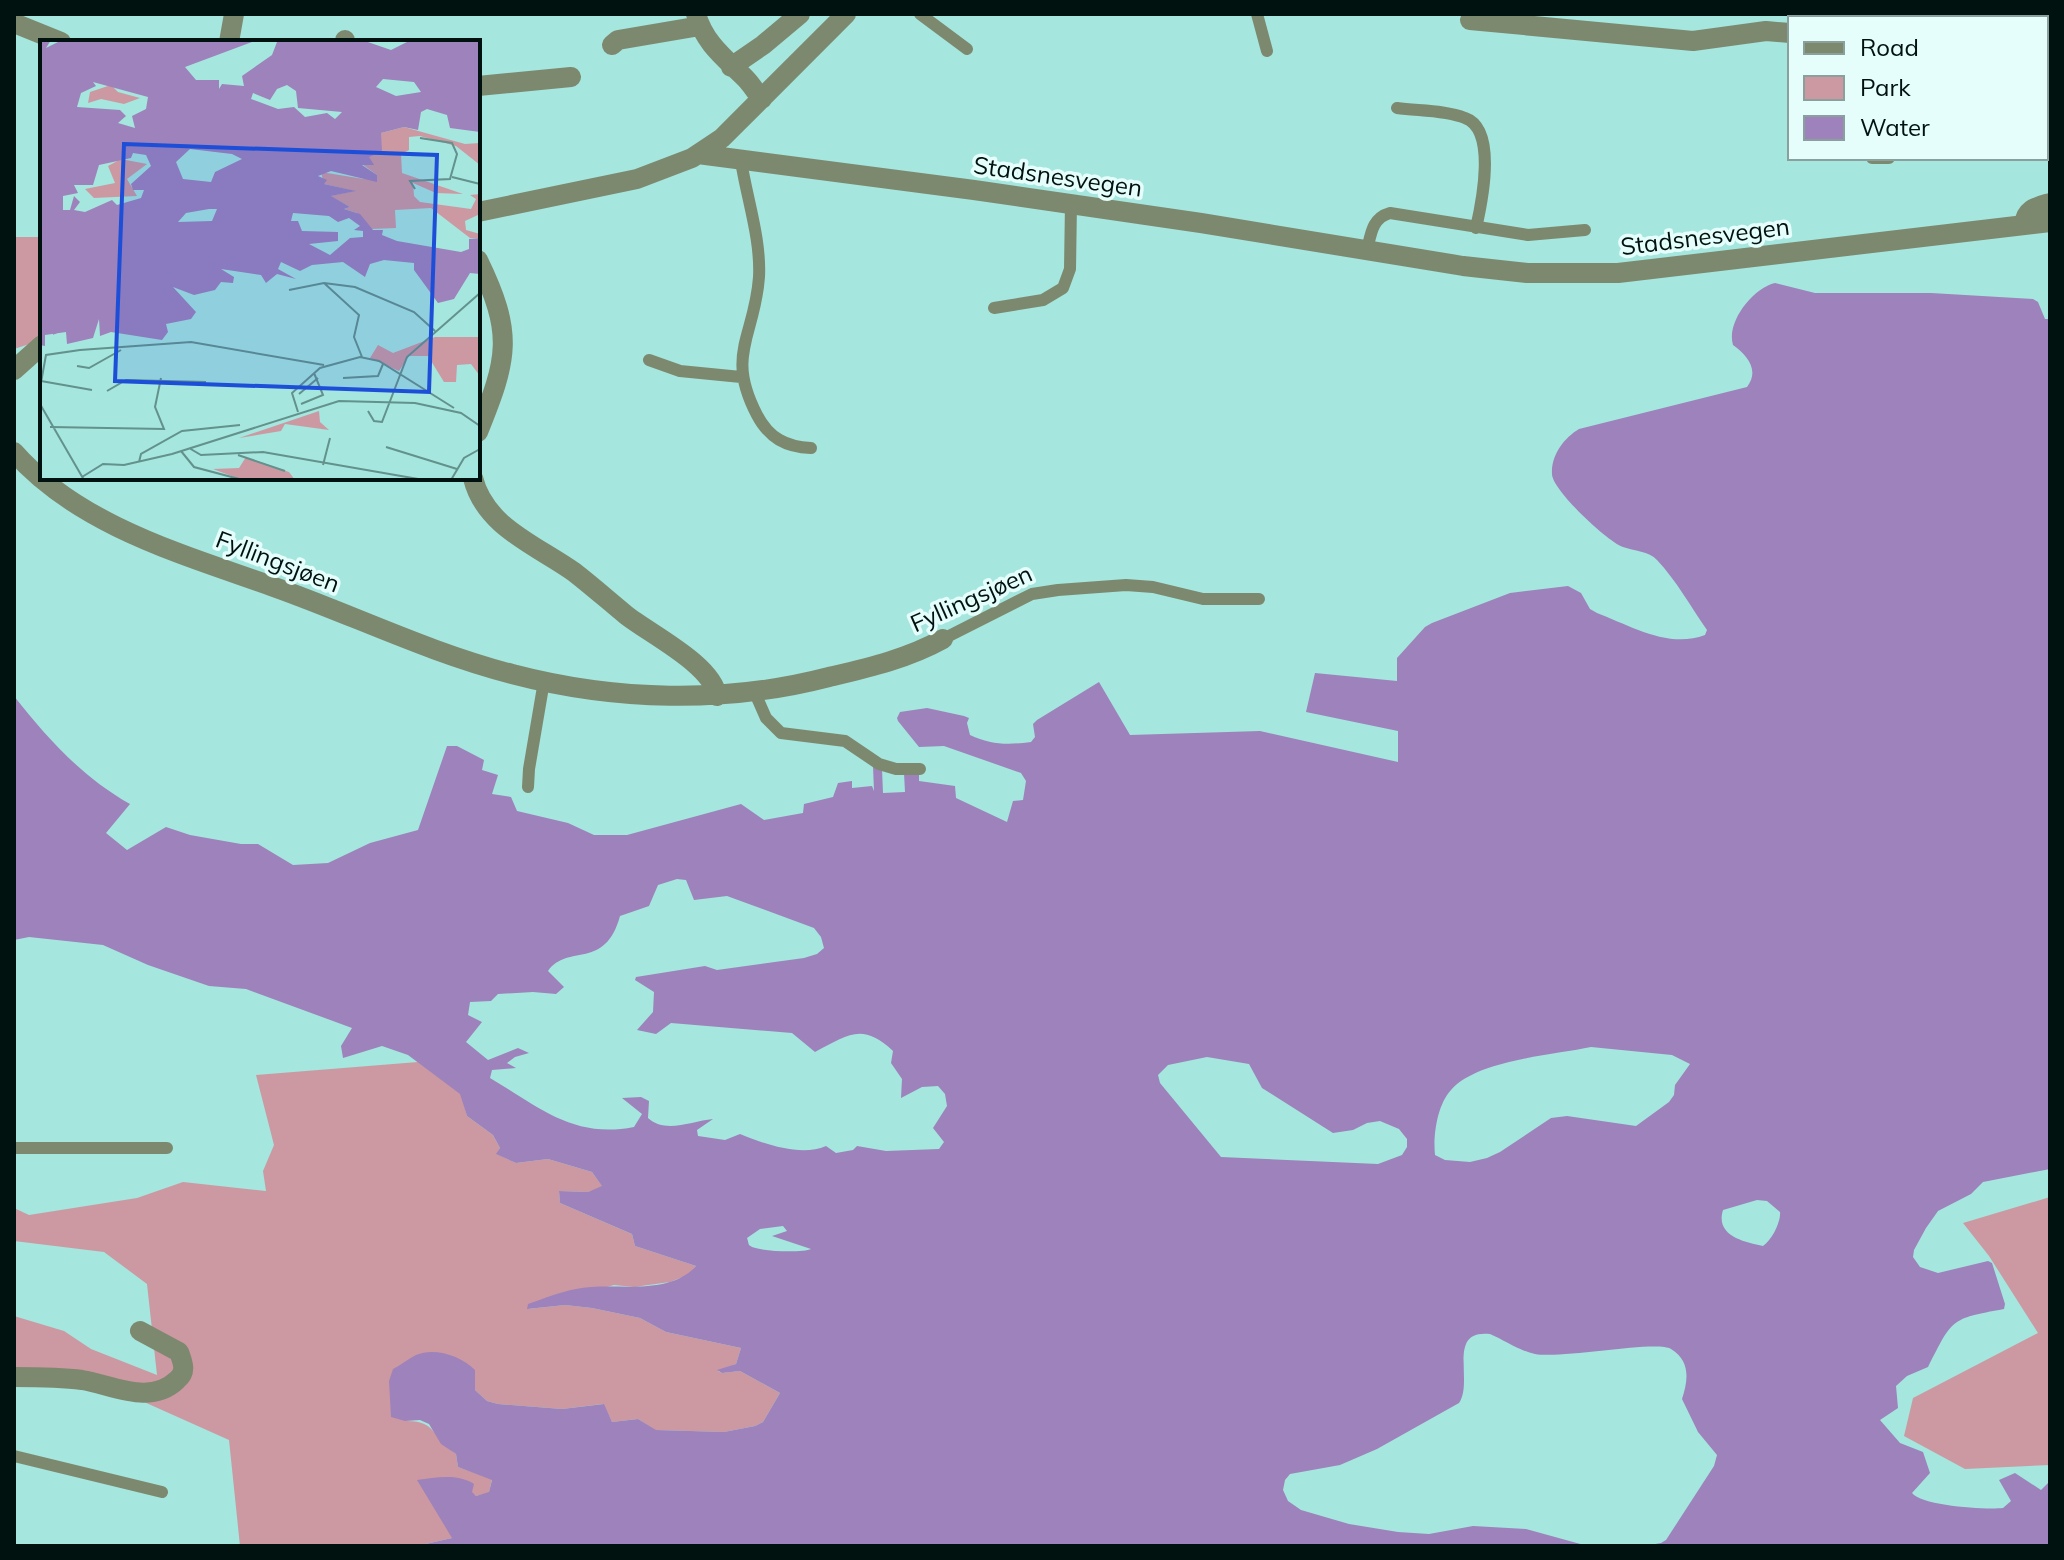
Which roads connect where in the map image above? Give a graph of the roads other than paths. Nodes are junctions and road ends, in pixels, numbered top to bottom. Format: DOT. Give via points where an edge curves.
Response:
graph roads {
  1 [pos="234,14"];
  2 [pos="800,14"];
  3 [pos="846,14"];
  4 [pos="920,14"];
  5 [pos="1257,14"];
  6 [pos="698,20"];
  7 [pos="1470,20"];
  8 [pos="14,23"];
  9 [pos="1769,23"];
  10 [pos="1788,32"];
  11 [pos="53,39"];
  12 [pos="229,40"];
  13 [pos="612,45"];
  14 [pos="967,49"];
  15 [pos="1267,51"];
  16 [pos="731,67"];
  17 [pos="571,77"];
  18 [pos="480,86"];
  19 [pos="762,99"];
  20 [pos="1397,108"];
  21 [pos="698,154"];
  22 [pos="741,161"];
  23 [pos="2050,203"];
  24 [pos="1071,204"];
  25 [pos="480,212"];
  26 [pos="2050,222"];
  27 [pos="2024,225"];
  28 [pos="1476,228"];
  29 [pos="1585,230"];
  30 [pos="1367,250"];
  31 [pos="480,264"];
  32 [pos="994,308"];
  33 [pos="40,347"];
  34 [pos="649,360"];
  35 [pos="14,370"];
  36 [pos="741,377"];
  37 [pos="480,427"];
  38 [pos="811,448"];
  39 [pos="14,452"];
  40 [pos="40,478"];
  41 [pos="42,480"];
  42 [pos="474,480"];
  43 [pos="1259,599"];
  44 [pos="943,639"];
  45 [pos="544,681"];
  46 [pos="755,693"];
  47 [pos="717,696"];
  48 [pos="920,769"];
  49 [pos="528,787"];
  50 [pos="14,1148"];
  51 [pos="167,1148"];
  52 [pos="140,1331"];
  53 [pos="14,1377"];
  54 [pos="14,1456"];
  55 [pos="162,1492"];
  1 -- 12 [label="street"];
  2 -- 16 [label="street"];
  3 -- 19 [label="street"];
  4 -- 14 [label="lane"];
  5 -- 15 [label="lane"];
  6 -- 13 [label="street"];
  6 -- 16 [label="street" via="707,40"];
  7 -- 9 [label="street" via="1693,41"];
  8 -- 11 [label="street"];
  9 -- 10 [label="street"];
  16 -- 19 [label="street"];
  17 -- 18 [label="street"];
  19 -- 21 [label="street"];
  20 -- 28 [label="lane" via="1466,118 1480,130 1482,193"];
  21 -- 22 [label="street, Stadsnesvegen"];
  21 -- 25 [label="street" via="637,179"];
  22 -- 24 [label="street, Stadsnesvegen"];
  22 -- 36 [label="lane" via="759,263"];
  23 -- 27 [label="street" via="2030,209"];
  24 -- 30 [label="street, Stadsnesvegen"];
  24 -- 32 [label="lane" via="1070,269 1063,288 1043,300"];
  26 -- 27 [label="street, Stadsnesvegen"];
  27 -- 30 [label="street, Stadsnesvegen" via="1605,274 1527,273"];
  28 -- 29 [label="lane, Stadsnesvegen" via="1528,235"];
  28 -- 30 [label="lane, Stadsnesvegen" via="1390,213 1375,221"];
  31 -- 37 [label="street" via="500,318 504,358"];
  33 -- 35 [label="street"];
  34 -- 36 [label="lane" via="680,371"];
  36 -- 38 [label="lane" via="771,436 786,445"];
  39 -- 40 [label="street, Fyllingsjøen"];
  41 -- 45 [label="street, Fyllingsjøen" via="137,534 458,657"];
  42 -- 47 [label="street" via="486,509 512,533 683,655 708,677"];
  43 -- 44 [label="lane, Fyllingsjøen" via="1203,599 1126,585 1058,590 1032,594"];
  44 -- 46 [label="street, Fyllingsjøen" via="871,667"];
  45 -- 47 [label="street, Fyllingsjøen" via="623,693"];
  45 -- 49 [label="lane"];
  46 -- 47 [label="street, Fyllingsjøen"];
  46 -- 48 [label="lane" via="766,718 781,733 845,741 879,764"];
  50 -- 51 [label="lane"];
  52 -- 53 [label="street" via="179,1352 182,1376 171,1386 132,1392 84,1381"];
  54 -- 55 [label="lane"];
}
